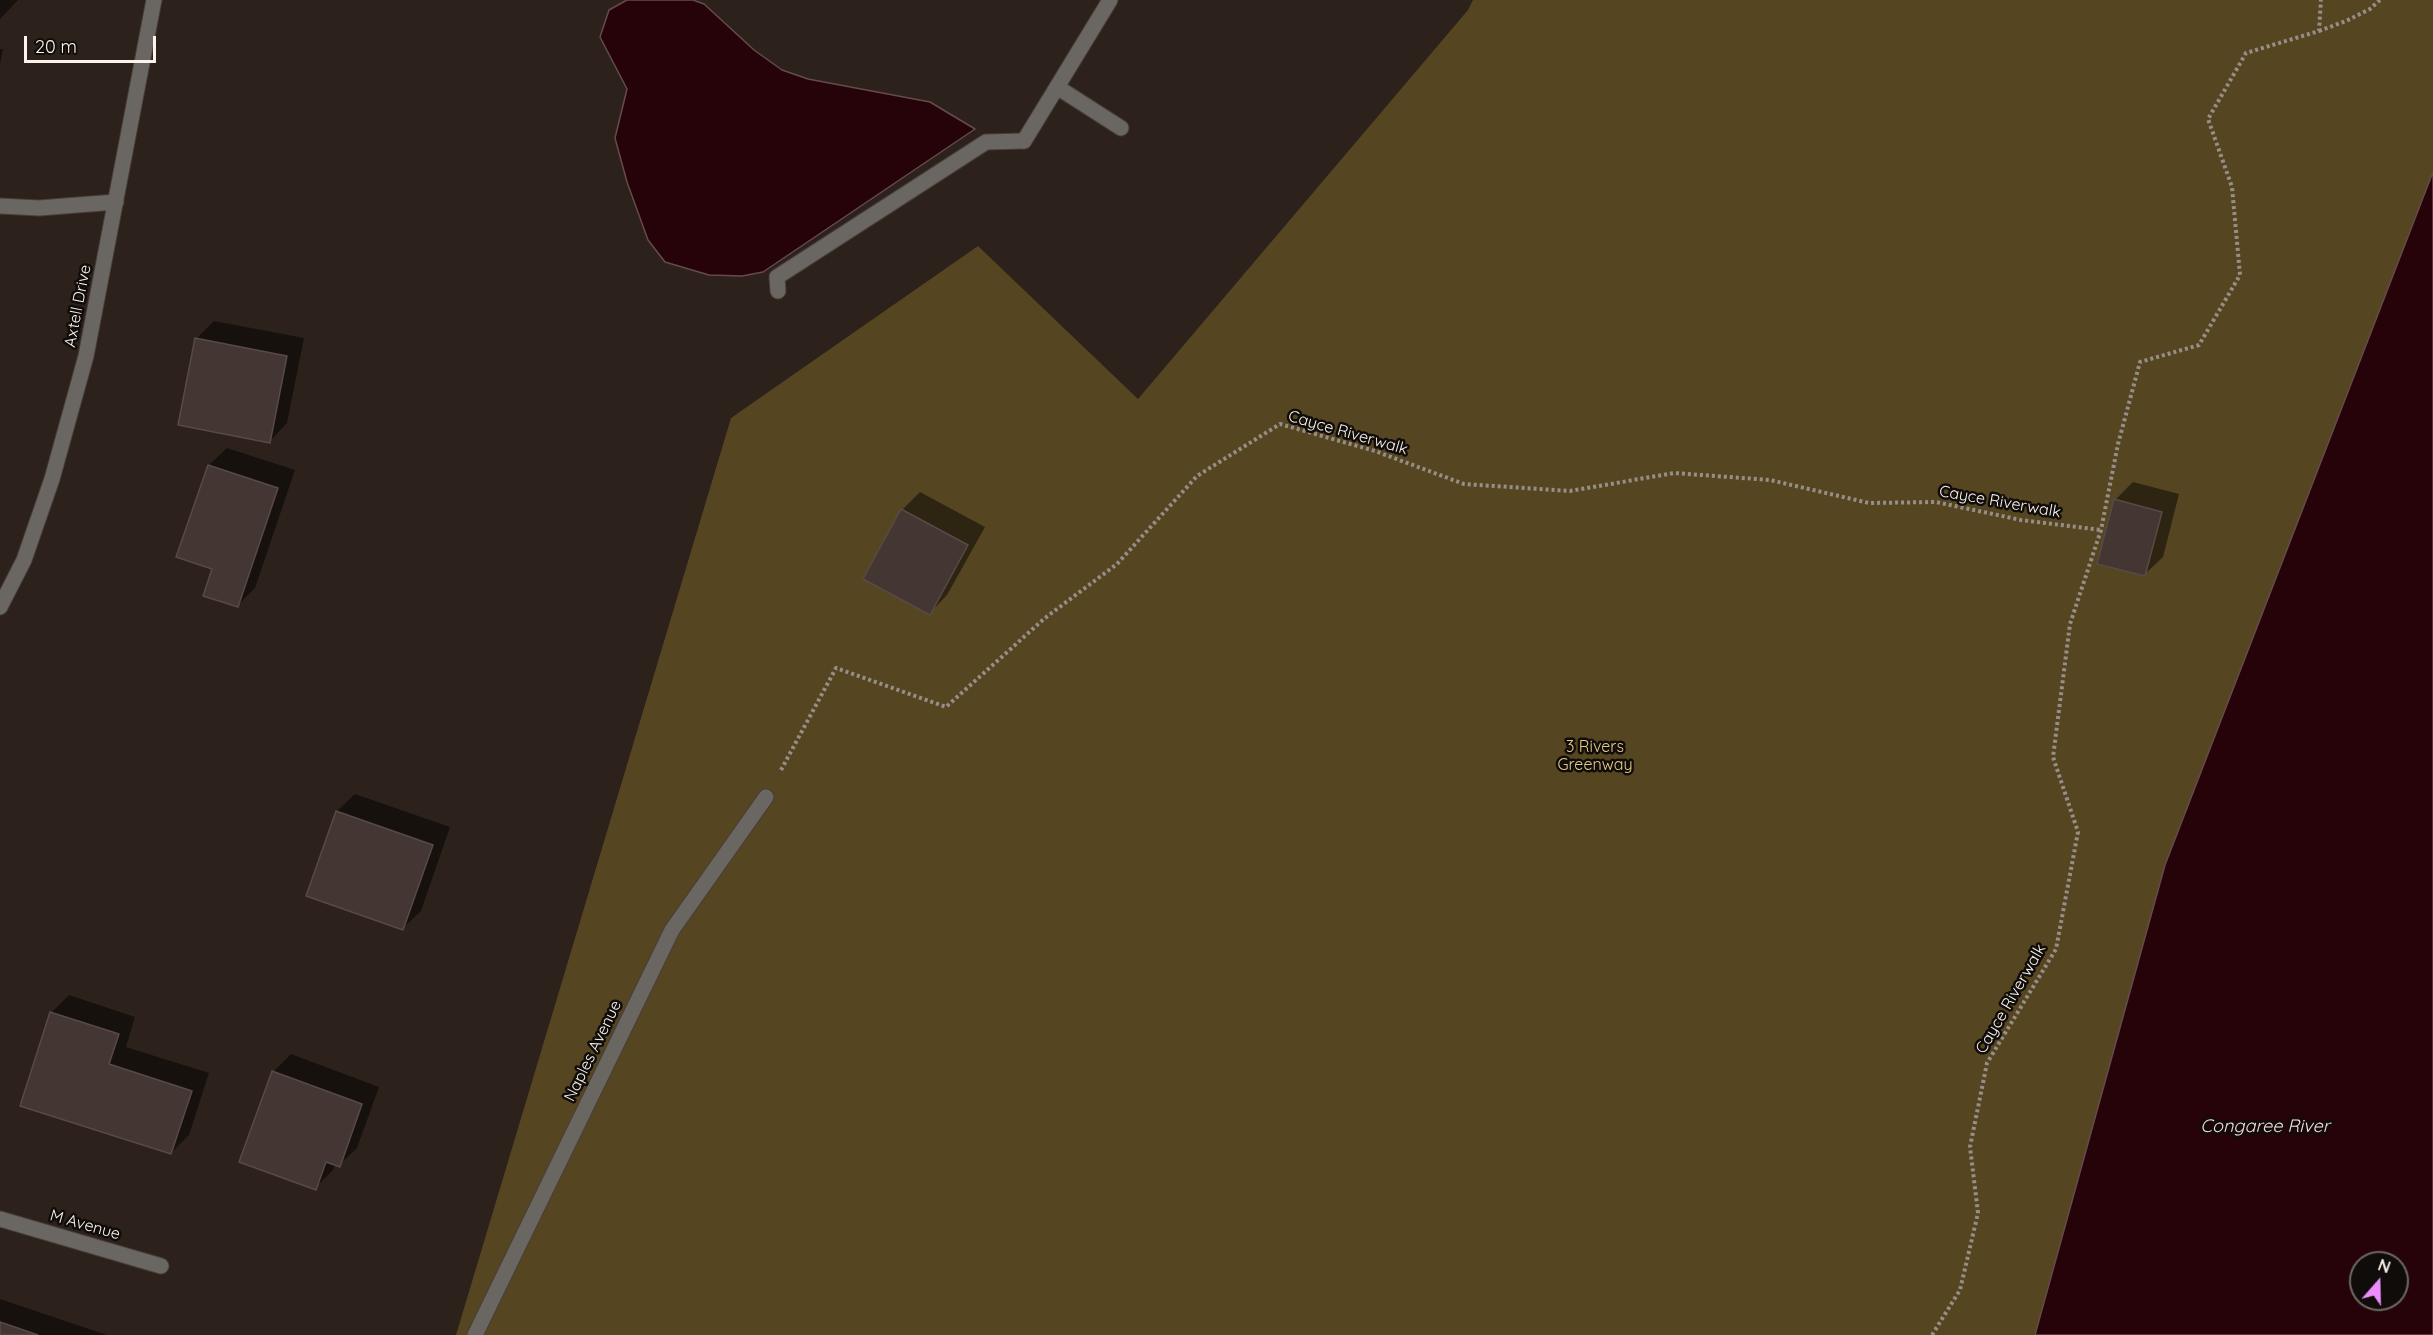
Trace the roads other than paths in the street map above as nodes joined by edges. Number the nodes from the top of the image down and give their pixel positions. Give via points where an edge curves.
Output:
1 (154, 0) edge
2 (1110, 0) edge
3 (1057, 87) junction
4 (1121, 128) dead end
5 (116, 202) junction
6 (0, 206) edge
7 (778, 291) dead end
8 (0, 607) edge
9 (766, 797) road end
10 (0, 1219) edge
11 (160, 1266) dead end
12 (475, 1335) edge

1 - 5 street, Axtell Drive
2 - 3 street
3 - 4 street
3 - 7 street via 1024,141 986,142 777,277
5 - 6 street via 39,208
5 - 8 street, Axtell Drive via 86,356 52,479 24,560
9 - 12 street, Naples Avenue via 672,930
10 - 11 street, M Avenue

